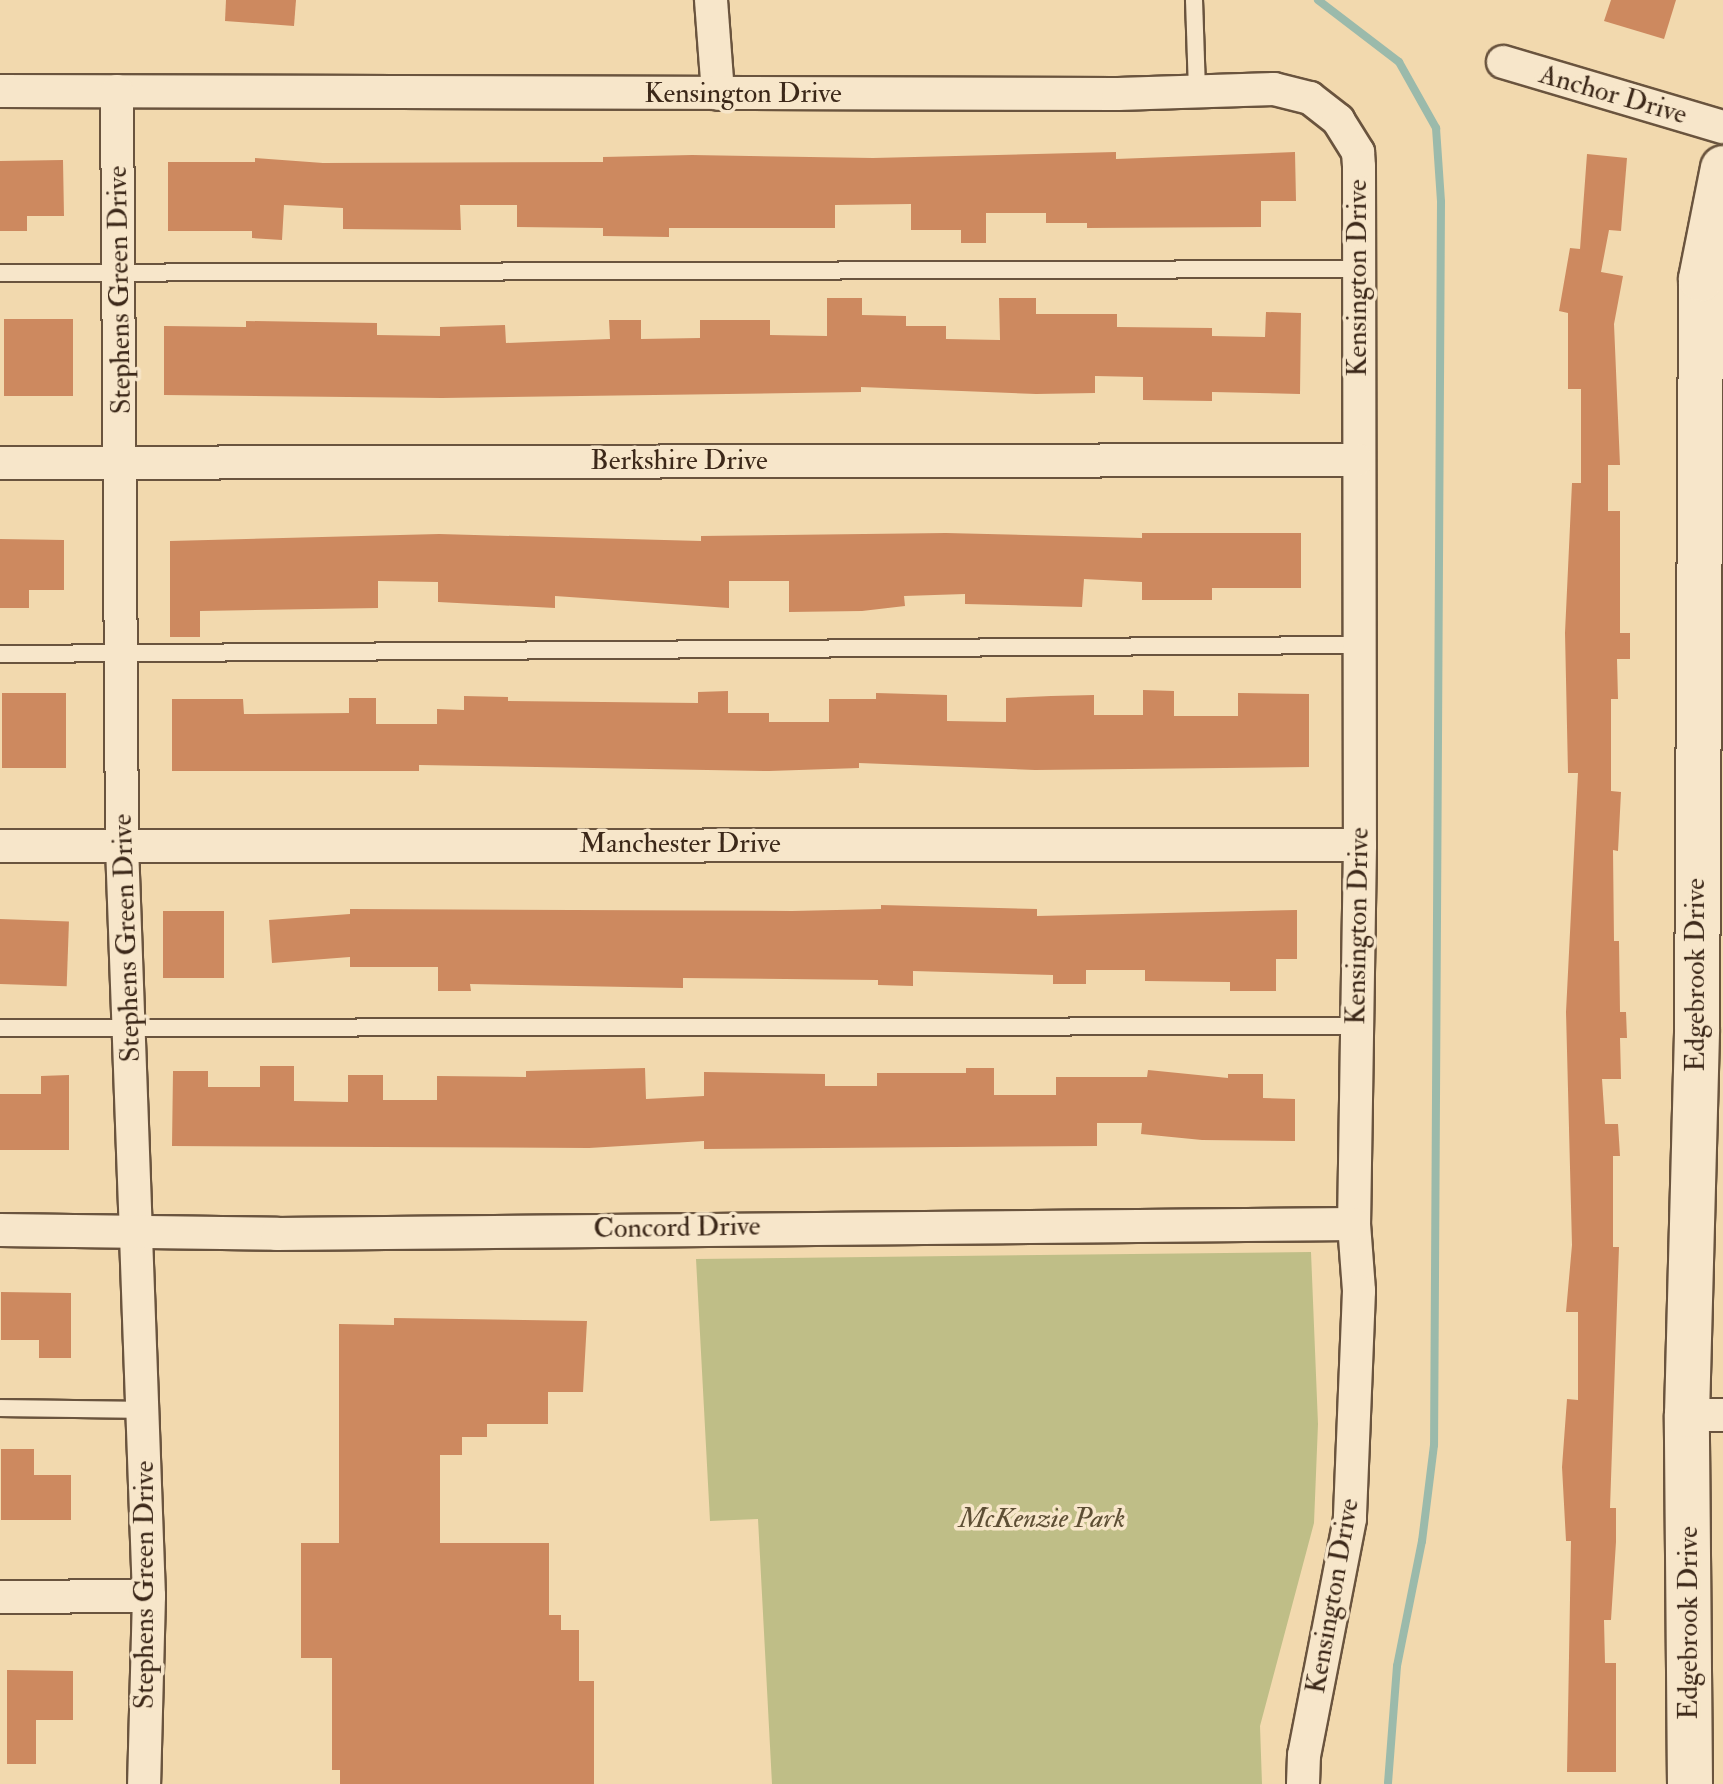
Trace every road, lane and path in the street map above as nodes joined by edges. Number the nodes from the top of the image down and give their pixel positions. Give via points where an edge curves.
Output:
1 (711, 0) edge
2 (1194, 0) edge
3 (1503, 62) dead end
4 (0, 91) edge
5 (117, 91) junction
6 (1197, 91) junction
7 (718, 94) junction
8 (1723, 127) edge
9 (1723, 168) edge
10 (1358, 269) junction
11 (0, 273) edge
12 (118, 273) junction
13 (1357, 460) junction
14 (123, 462) junction
15 (0, 463) edge
16 (1709, 628) edge
17 (1358, 645) junction
18 (123, 652) junction
19 (0, 654) edge
20 (1360, 845) junction
21 (0, 846) edge
22 (122, 846) junction
23 (1357, 1026) junction
24 (0, 1028) edge
25 (129, 1029) junction
26 (1710, 1029) edge
27 (1354, 1224) junction
28 (0, 1230) edge
29 (138, 1230) junction
30 (0, 1408) edge
31 (143, 1410) junction
32 (1705, 1415) edge
33 (149, 1596) junction
34 (0, 1597) edge
35 (144, 1784) edge
36 (1303, 1784) edge
37 (1690, 1784) edge

1 - 7 street
2 - 6 lane
3 - 8 street, Anchor Drive
4 - 5 street, Kensington Drive
5 - 7 street, Kensington Drive
5 - 12 street, Stephens Green Drive
6 - 7 street, Kensington Drive
6 - 10 street, Kensington Drive via 1274,89 1310,98 1338,120 1358,152
9 - 16 street, Edgebrook Drive via 1701,279
10 - 12 lane
10 - 13 street, Kensington Drive
11 - 12 lane
12 - 14 street, Stephens Green Drive
13 - 14 street, Berkshire Drive
13 - 17 street, Kensington Drive
14 - 15 street, Berkshire Drive
14 - 18 street, Stephens Green Drive
16 - 26 street, Edgebrook Drive
17 - 18 lane
17 - 20 street, Kensington Drive
18 - 19 lane
18 - 22 street, Stephens Green Drive
20 - 22 street, Manchester Drive
20 - 23 street, Kensington Drive
21 - 22 street, Manchester Drive
22 - 25 street, Stephens Green Drive
23 - 25 lane
23 - 27 street, Kensington Drive
24 - 25 lane
25 - 29 street, Stephens Green Drive
26 - 32 street, Edgebrook Drive
27 - 29 street, Concord Drive via 277,1234
27 - 36 street, Kensington Drive via 1359,1291 1350,1519 1304,1755
28 - 29 street, Concord Drive
29 - 31 street, Stephens Green Drive
30 - 31 lane
31 - 33 street, Stephens Green Drive
32 - 37 street, Edgebrook Drive
33 - 34 street
33 - 35 street, Stephens Green Drive

